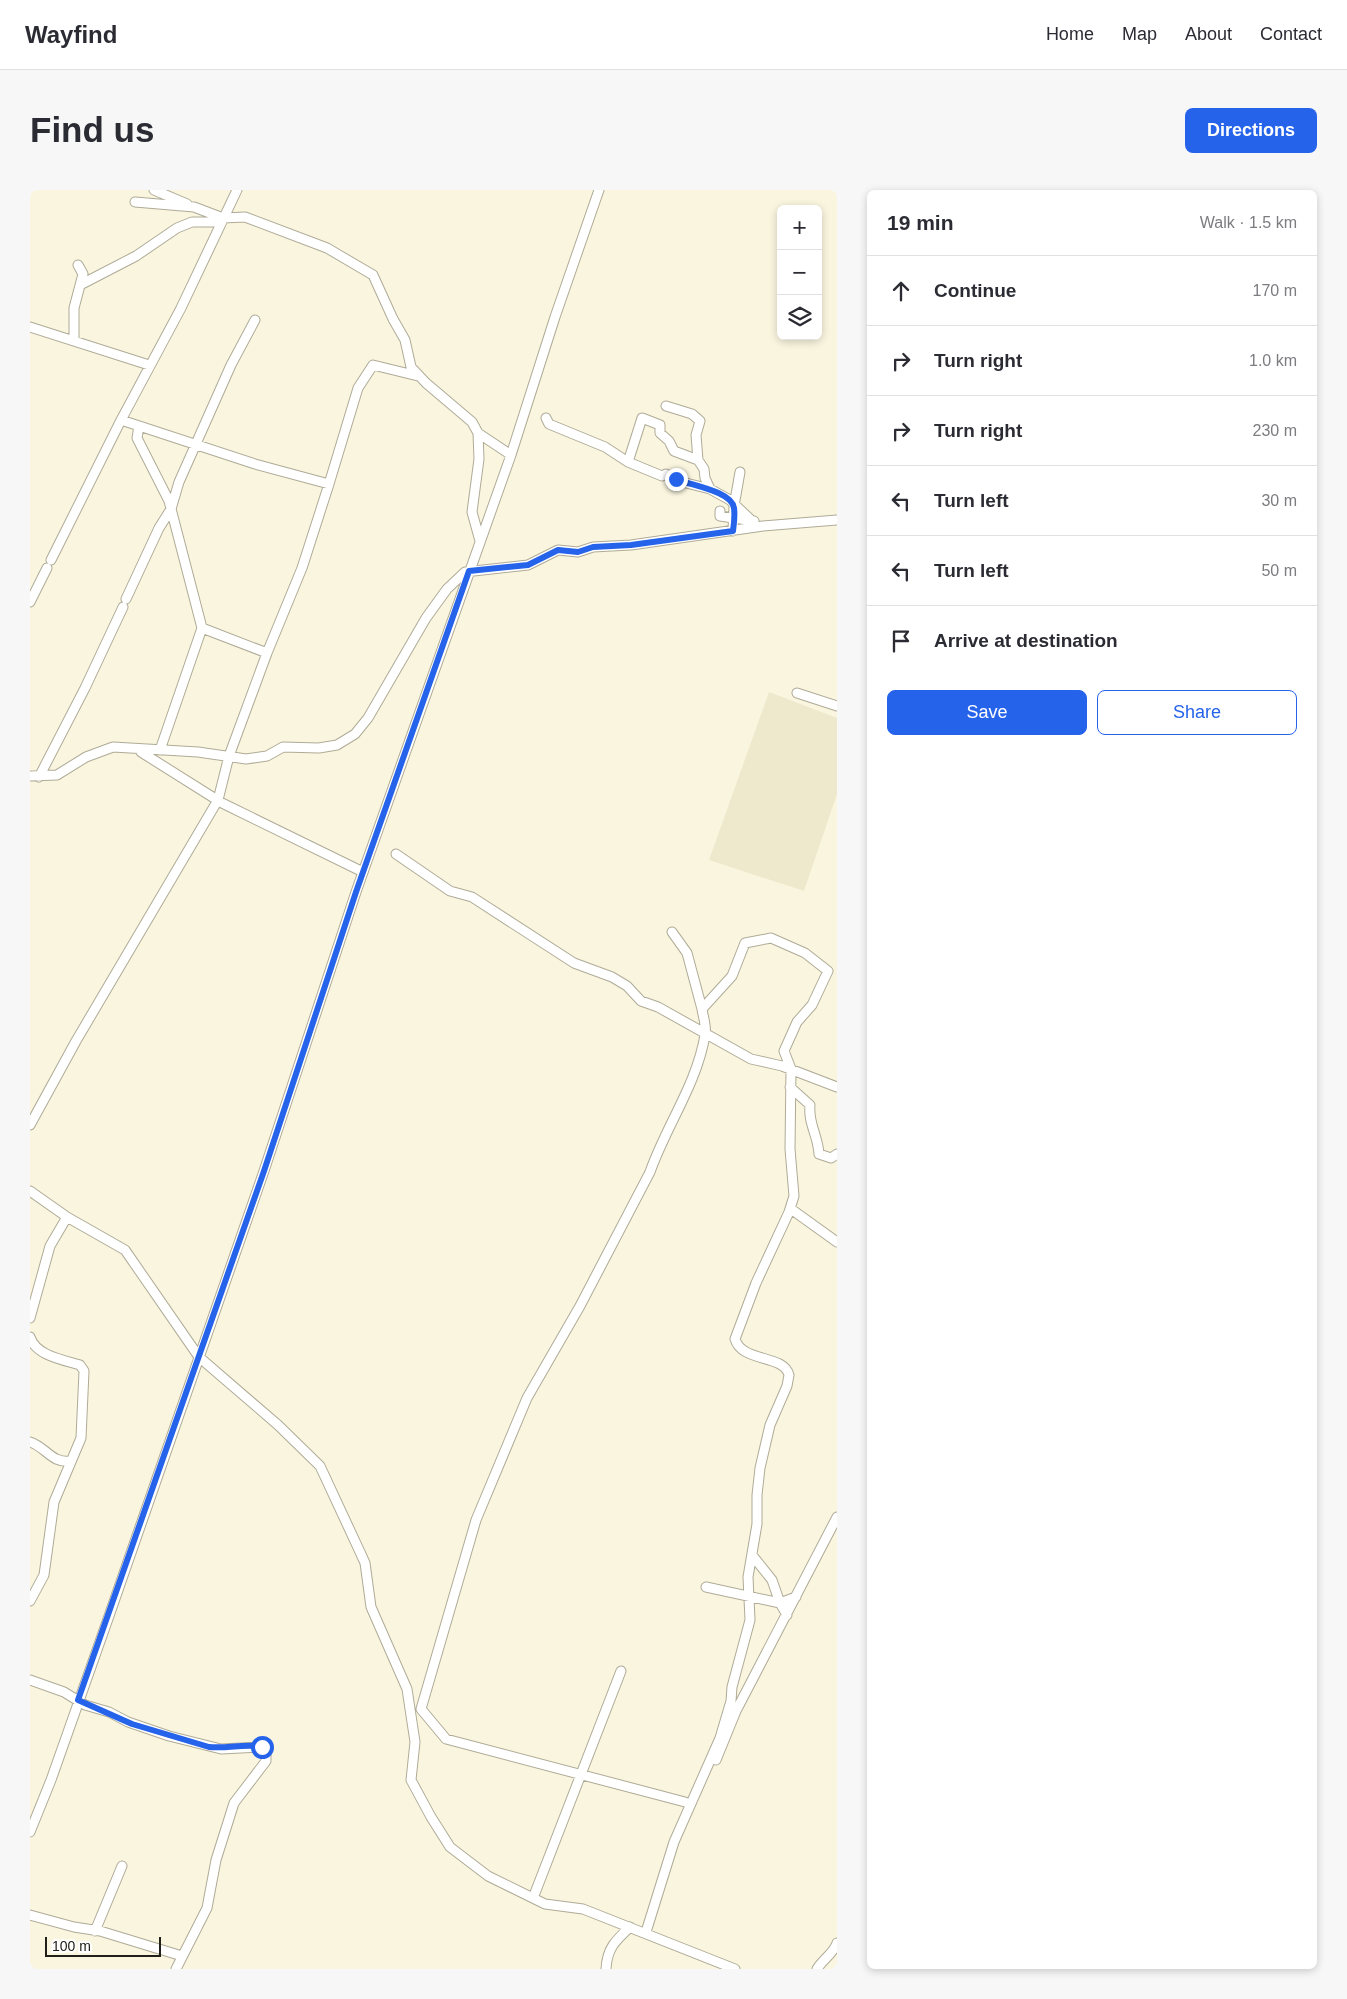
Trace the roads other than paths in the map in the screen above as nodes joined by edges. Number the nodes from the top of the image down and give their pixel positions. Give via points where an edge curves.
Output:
1 (154, 190) edge
2 (237, 190) edge
3 (599, 190) edge
4 (135, 202) dead end
5 (194, 207) junction
6 (222, 220) junction
7 (78, 265) dead end
8 (80, 285) junction
9 (255, 320) dead end
10 (30, 328) edge
11 (74, 342) junction
12 (149, 366) junction
13 (419, 376) junction
14 (666, 406) dead end
15 (546, 418) dead end
16 (121, 420) junction
17 (139, 426) junction
18 (478, 434) junction
19 (197, 445) junction
20 (511, 455) junction
21 (698, 460) junction
22 (628, 462) junction
23 (740, 472) dead end
24 (329, 484) junction
25 (710, 488) junction
26 (734, 506) junction
27 (171, 509) junction
28 (734, 518) junction
29 (751, 520) junction
30 (837, 520) edge
31 (763, 526) junction
32 (733, 531) junction
33 (720, 534) junction
34 (480, 541) junction
35 (469, 571) junction
36 (30, 602) edge
37 (202, 628) junction
38 (267, 652) junction
39 (798, 692) dead end
40 (837, 706) edge
41 (160, 750) junction
42 (141, 752) dead end
43 (229, 756) junction
44 (34, 776) edge
45 (217, 803) junction
46 (396, 854) dead end
47 (361, 871) dead end
48 (672, 932) dead end
49 (702, 1008) junction
50 (706, 1034) junction
51 (791, 1070) junction
52 (790, 1087) junction
53 (837, 1087) edge
54 (30, 1125) edge
55 (837, 1154) edge
56 (30, 1191) edge
57 (790, 1209) junction
58 (67, 1217) junction
59 (837, 1242) edge
60 (30, 1318) edge
61 (30, 1337) edge
62 (199, 1357) junction
63 (30, 1442) edge
64 (71, 1461) junction
65 (837, 1517) edge
66 (752, 1555) junction
67 (706, 1587) dead end
68 (747, 1597) junction
69 (796, 1597) junction
70 (30, 1601) edge
71 (780, 1603) junction
72 (787, 1616) junction
73 (621, 1671) dead end
74 (30, 1680) edge
75 (78, 1700) junction
76 (580, 1775) junction
77 (687, 1806) junction
78 (30, 1832) edge
79 (122, 1866) dead end
80 (535, 1893) dead end
81 (30, 1914) edge
82 (630, 1927) junction
83 (94, 1931) junction
84 (646, 1932) junction
85 (837, 1943) edge
86 (182, 1956) junction
87 (717, 1960) junction
88 (176, 1969) edge
89 (606, 1969) edge
90 (724, 1969) edge
91 (735, 1969) edge
92 (817, 1969) edge

1 - 5 street
2 - 6 street
3 - 20 street
4 - 5 street
5 - 6 street
6 - 8 street via 192,222 177,228 136,256
6 - 12 street via 181,308
6 - 13 street via 245,217 287,231 338,253 372,274 405,340 411,367
7 - 8 street via 83,274
8 - 11 street via 74,308
9 - 19 street via 231,365
10 - 11 street
11 - 12 street
12 - 16 street
13 - 18 street via 472,422
13 - 24 street via 373,365 358,388
14 - 21 street via 692,414 700,421 696,435
15 - 22 street via 550,424 604,447
16 - 17 street
16 - 36 street
17 - 19 street
17 - 27 street via 137,438
18 - 20 street
18 - 34 street via 479,459 472,512
19 - 24 street
19 - 27 street via 179,482
20 - 34 street
21 - 22 street via 674,451 660,433 660,425 642,418
21 - 25 street
22 - 25 street via 662,476 666,474 686,483
23 - 26 street
24 - 38 street via 302,568
25 - 26 street
26 - 28 street
26 - 29 street
27 - 37 street
27 - 44 street via 159,528 85,688
28 - 29 street
28 - 32 street
28 - 33 street via 720,514 723,526
29 - 31 street
30 - 31 street
31 - 32 street
32 - 33 street
33 - 35 street via 593,547 578,552 558,550 528,565
34 - 35 street
35 - 43 street via 454,580 439,599 368,718 355,734 330,747 283,747 267,756 252,759
35 - 62 street via 356,892
37 - 38 street
37 - 41 street
38 - 43 street
39 - 40 street
41 - 43 street
41 - 44 street via 113,747 86,757 62,774
42 - 45 street
43 - 45 street
45 - 47 street
45 - 54 street
46 - 50 street via 450,891 472,897 574,963 612,977 627,986 641,1001 658,1006
48 - 49 street via 687,953
49 - 50 street
49 - 51 street via 732,976 745,943 771,938 806,953 828,971 812,1005 797,1022 784,1051
50 - 51 street via 751,1059
50 - 76 street via 694,1074 650,1172 580,1306 527,1398 476,1520 421,1709 446,1739
51 - 52 street
51 - 53 street
52 - 55 street via 810,1105 808,1120 818,1142 819,1154 831,1158
52 - 57 street via 794,1196
56 - 58 street
57 - 59 street
57 - 66 street via 735,1339 745,1351 783,1365 789,1375 770,1425 760,1468
58 - 60 street via 50,1246
58 - 62 street via 126,1250
61 - 64 street via 40,1351 83,1368 82,1433
62 - 75 street
62 - 82 street via 278,1425 327,1477 365,1563 371,1606 407,1689 416,1742 411,1780 445,1841 488,1876 532,1898 555,1906 583,1909
63 - 64 street via 54,1459
64 - 70 street via 52,1512 44,1575
65 - 69 street
66 - 68 street
66 - 71 street via 772,1580
67 - 68 street
68 - 71 street
68 - 77 street via 750,1620 731,1701 720,1738
69 - 71 street
69 - 72 street
71 - 72 street
72 - 77 street via 736,1711 724,1745
73 - 76 street
74 - 75 street
75 - 78 street
75 - 86 street via 169,1736 221,1749 260,1746 266,1754 266,1761 238,1797 228,1817 207,1908
76 - 77 street
76 - 80 street
77 - 84 street
79 - 83 street
81 - 83 street
82 - 84 street
82 - 89 street via 611,1946
83 - 86 street
84 - 87 street
85 - 92 street
86 - 88 street
87 - 90 street
87 - 91 street

